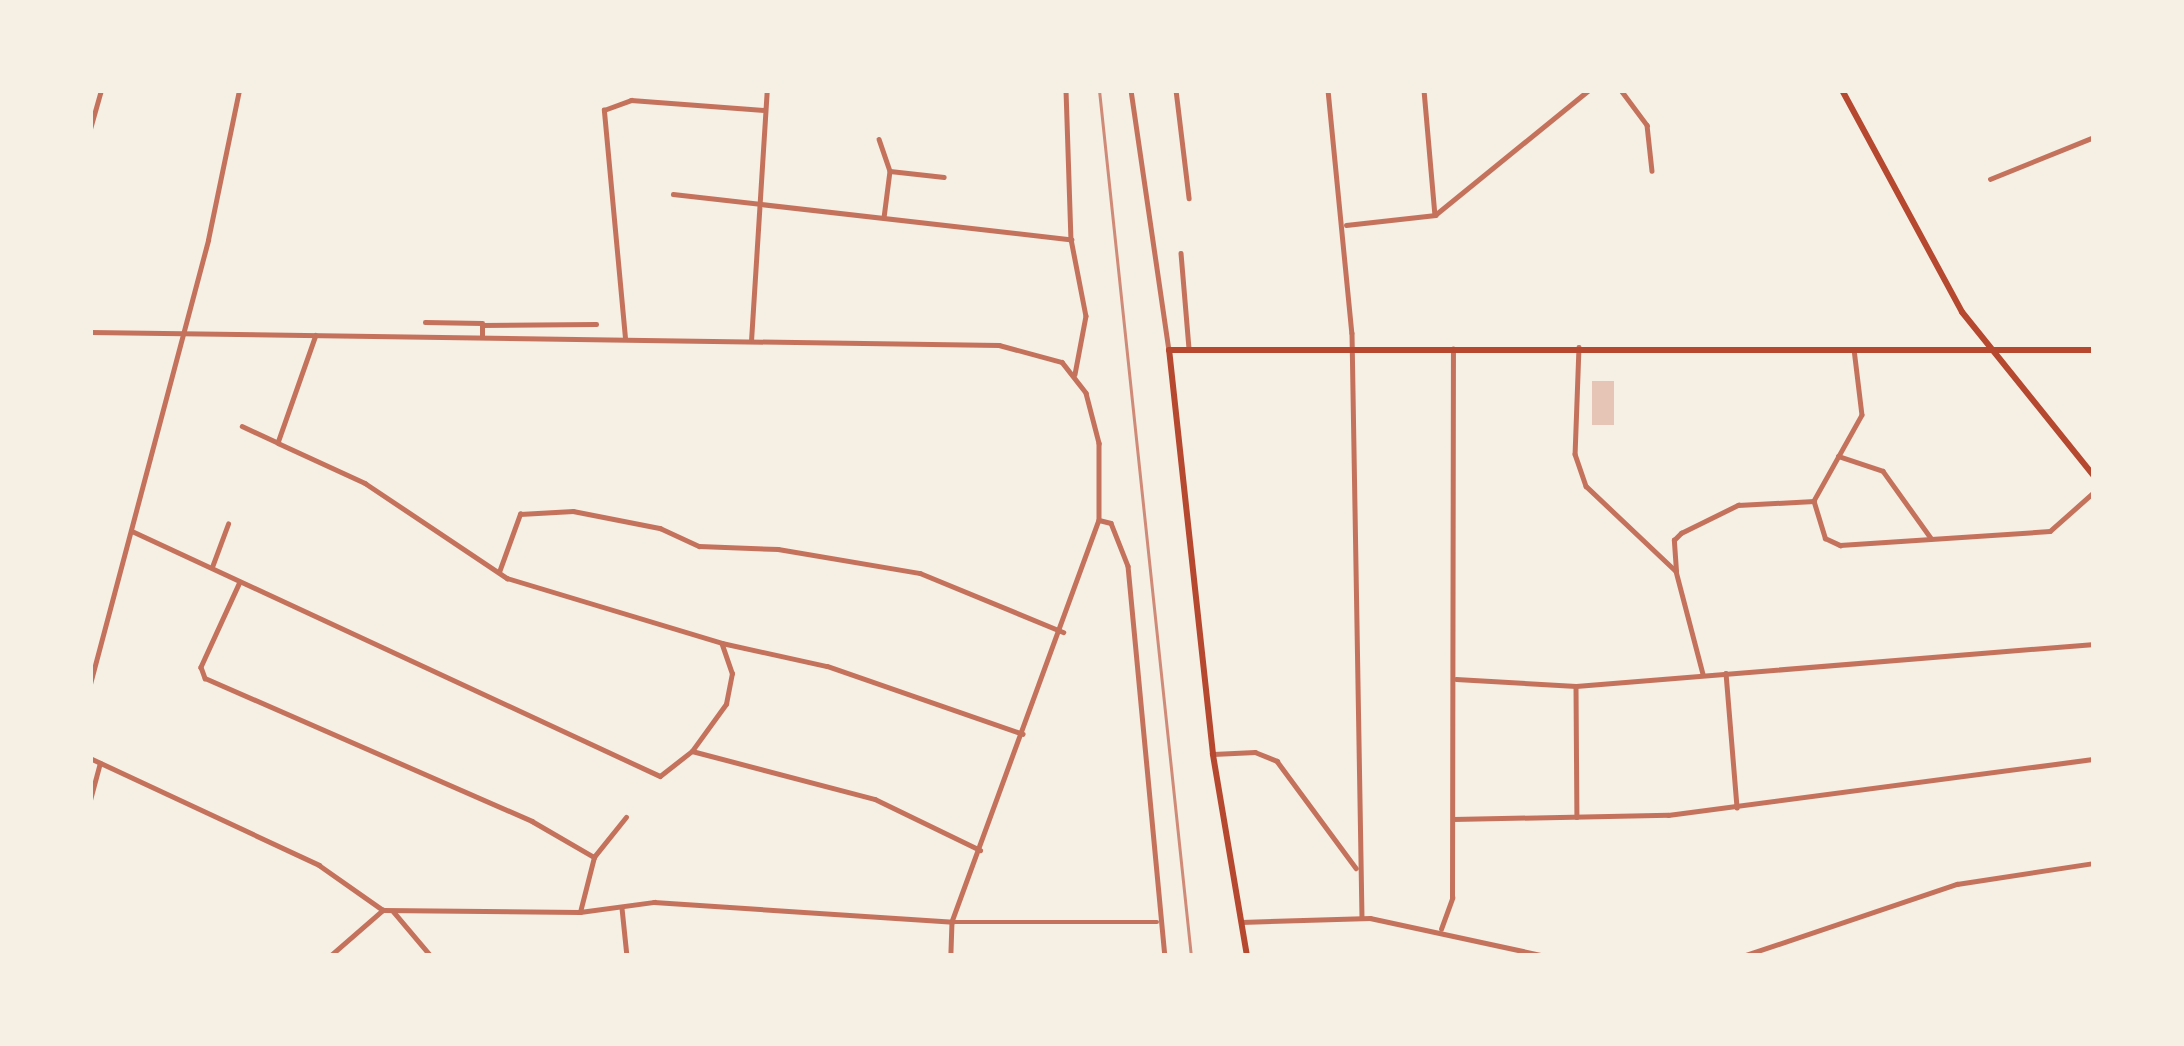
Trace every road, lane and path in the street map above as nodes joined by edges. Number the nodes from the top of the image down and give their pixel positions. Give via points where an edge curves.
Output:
1 (101, 90) edge
2 (239, 90) edge
3 (767, 90) edge
4 (1066, 90) edge
5 (1131, 90) edge
6 (1176, 90) edge
7 (1328, 90) edge
8 (1424, 90) edge
9 (1589, 90) edge
10 (1621, 90) edge
11 (1842, 90) edge
12 (765, 110) junction
13 (90, 129) edge
14 (2094, 137) edge
15 (879, 139) dead end
16 (890, 171) junction
17 (1652, 171) dead end
18 (944, 177) dead end
19 (1990, 178) dead end
20 (673, 194) dead end
21 (1189, 199) dead end
22 (757, 204) junction
23 (1435, 215) junction
24 (884, 218) junction
25 (1345, 225) junction
26 (1071, 239) junction
27 (1181, 253) dead end
28 (425, 322) dead end
29 (596, 324) dead end
30 (482, 326) junction
31 (90, 332) edge
32 (185, 332) junction
33 (316, 335) junction
34 (482, 337) junction
35 (625, 338) junction
36 (751, 340) junction
37 (1579, 347) junction
38 (1190, 348) junction
39 (1352, 348) junction
40 (1453, 349) junction
41 (1854, 349) junction
42 (1169, 350) junction
43 (1991, 350) junction
44 (2094, 350) edge
45 (1075, 374) junction
46 (242, 426) dead end
47 (278, 443) junction
48 (1838, 456) junction
49 (2094, 476) edge
50 (2094, 492) edge
51 (1814, 501) junction
52 (1100, 520) junction
53 (228, 524) dead end
54 (132, 531) junction
55 (1931, 538) junction
56 (212, 567) junction
57 (1676, 571) junction
58 (499, 572) junction
59 (241, 581) junction
60 (1063, 632) junction
61 (722, 643) junction
62 (2094, 644) edge
63 (1726, 673) junction
64 (1703, 674) junction
65 (1456, 679) junction
66 (90, 684) edge
67 (1576, 686) junction
68 (1023, 734) junction
69 (692, 751) junction
70 (1213, 754) junction
71 (90, 758) edge
72 (2094, 759) edge
73 (100, 763) junction
74 (90, 800) edge
75 (1737, 808) junction
76 (1577, 817) junction
77 (626, 818) dead end
78 (1453, 819) junction
79 (980, 850) junction
80 (594, 857) junction
81 (2094, 863) edge
82 (1358, 870) junction
83 (622, 908) junction
84 (382, 910) junction
85 (393, 911) junction
86 (580, 912) junction
87 (1362, 918) junction
88 (952, 922) junction
89 (1157, 922) junction
90 (1241, 922) junction
91 (1441, 929) junction
92 (1524, 953) edge
93 (329, 956) edge
94 (430, 956) edge
95 (628, 956) edge
96 (951, 956) edge
97 (1165, 956) edge
98 (1247, 956) edge
99 (1546, 956) edge
100 (1743, 956) edge

1 - 13 street
2 - 32 street
3 - 12 street
4 - 26 street
5 - 42 street
6 - 21 street
7 - 25 street
8 - 23 street
9 - 23 street
10 - 17 street via 1646,125
11 - 43 main road via 1962,312
12 - 22 street
12 - 35 street via 631,100 604,110
14 - 19 street
15 - 16 street
16 - 18 street
16 - 24 street
20 - 22 street
22 - 24 street
22 - 36 street
23 - 25 street
24 - 26 street
25 - 39 street
26 - 45 street via 1086,316
27 - 38 street
28 - 30 street
29 - 30 street
30 - 34 street
31 - 32 street
32 - 33 street
32 - 54 street
33 - 34 street
33 - 47 street
34 - 35 street
35 - 36 street
36 - 45 street via 999,345 1045,353
37 - 40 main road
37 - 41 main road
37 - 57 street via 1575,454 1586,486
38 - 39 main road
38 - 42 main road
39 - 40 main road
39 - 82 street
40 - 65 street
41 - 43 main road
41 - 48 street via 1862,415
42 - 70 main road
43 - 44 main road
43 - 49 main road
45 - 52 street via 1099,443
46 - 47 street
47 - 58 street via 365,483
48 - 51 street
48 - 55 street via 1883,471
50 - 55 street via 2050,531
51 - 55 street via 1816,527 1840,544
51 - 57 street via 1738,505 1681,533 1673,540
52 - 60 street
52 - 89 street via 1111,524 1128,566
53 - 56 street
54 - 56 street
54 - 66 street
56 - 59 street
57 - 64 street
58 - 60 street via 520,514 573,511 660,528 699,546 778,549 920,573
58 - 61 street
59 - 69 street via 660,776
59 - 80 street via 201,667 205,678 532,821
60 - 68 street
61 - 68 street via 827,665
61 - 69 street via 733,688
62 - 63 street
63 - 64 street
63 - 75 street
64 - 67 street
65 - 67 street
65 - 78 street
67 - 76 street
68 - 79 street
69 - 79 street via 875,799
70 - 82 street via 1256,752 1277,761
70 - 90 main road
71 - 73 street
72 - 75 street
73 - 74 street
73 - 84 street via 319,865
75 - 76 street
76 - 78 street
77 - 80 street
78 - 91 street via 1452,898
79 - 88 street
80 - 86 street
81 - 100 street via 1957,884
82 - 87 street
83 - 86 street
83 - 88 street via 654,902
83 - 95 street
84 - 85 street
84 - 93 street
85 - 86 street
85 - 94 street
87 - 90 street
87 - 91 street
88 - 89 street
88 - 96 street
89 - 97 street
90 - 98 main road
91 - 92 street
92 - 99 street

